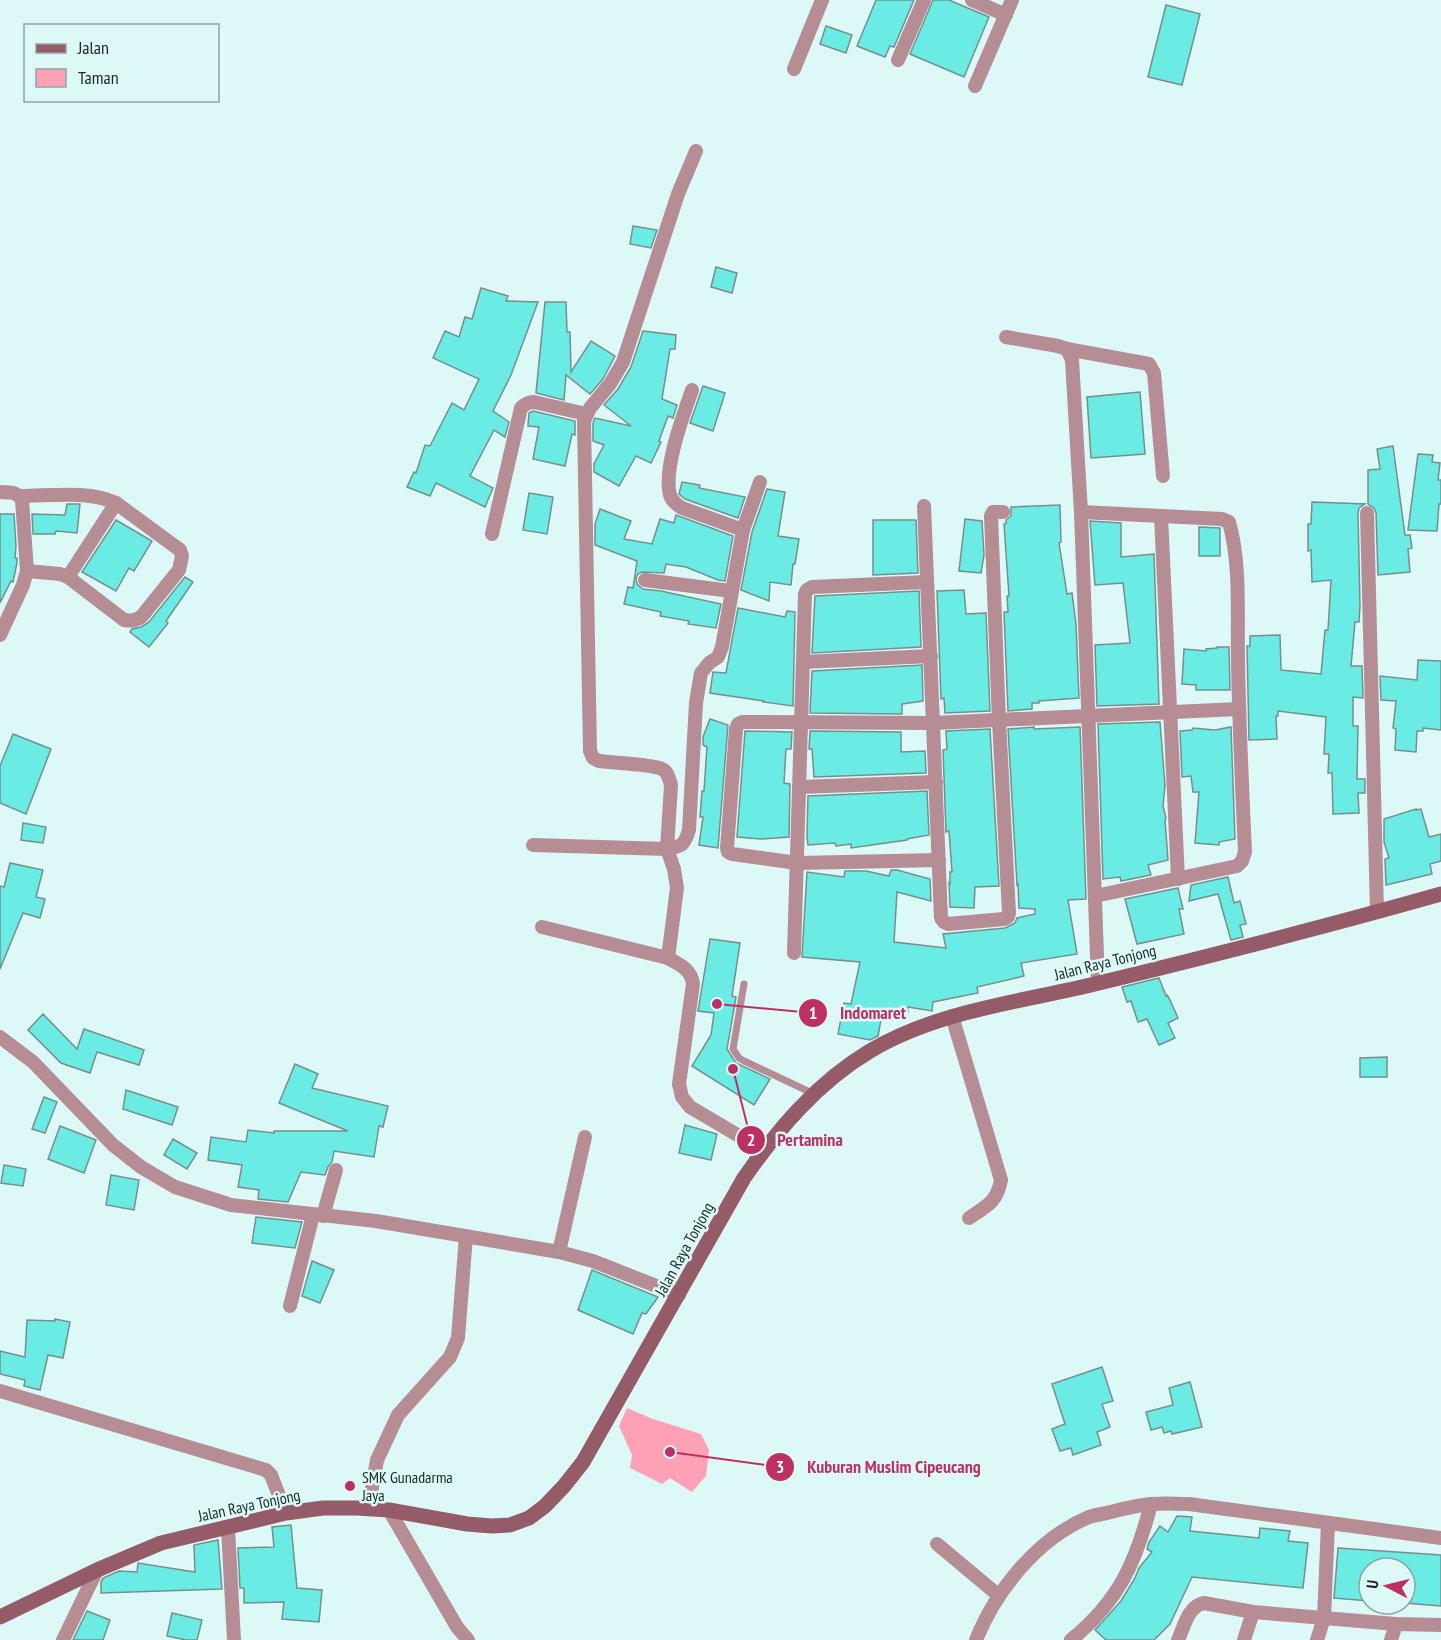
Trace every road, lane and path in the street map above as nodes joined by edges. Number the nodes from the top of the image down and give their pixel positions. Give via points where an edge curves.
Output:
1 (822, 0) edge
2 (924, 0) edge
3 (972, 0) edge
4 (1012, 0) edge
5 (1006, 15) junction
6 (898, 60) dead end
7 (794, 69) dead end
8 (975, 86) dead end
9 (696, 151) dead end
10 (1006, 337) dead end
11 (1067, 349) junction
12 (692, 390) dead end
13 (586, 414) junction
14 (1163, 476) dead end
15 (760, 482) dead end
16 (0, 492) edge
17 (20, 496) junction
18 (116, 503) junction
19 (924, 506) dead end
20 (1003, 512) dead end
21 (1081, 512) junction
22 (1367, 513) dead end
23 (1161, 516) junction
24 (742, 530) junction
25 (492, 534) dead end
26 (27, 571) junction
27 (68, 577) junction
28 (645, 580) dead end
29 (927, 582) junction
30 (731, 591) junction
31 (0, 634) edge
32 (931, 656) junction
33 (803, 662) junction
34 (1239, 709) junction
35 (1171, 712) junction
36 (1087, 716) junction
37 (999, 720) junction
38 (800, 722) junction
39 (933, 723) junction
40 (936, 782) junction
41 (799, 787) junction
42 (533, 845) dead end
43 (667, 849) junction
44 (939, 861) junction
45 (797, 863) junction
46 (1178, 879) junction
47 (1441, 894) edge
48 (1095, 896) junction
49 (1377, 912) junction
50 (542, 927) dead end
51 (794, 953) dead end
52 (668, 958) junction
53 (1098, 983) junction
54 (744, 984) dead end
55 (952, 1016) junction
56 (0, 1038) edge
57 (814, 1094) junction
58 (585, 1137) dead end
59 (763, 1150) junction
60 (336, 1170) dead end
61 (318, 1215) junction
62 (969, 1218) dead end
63 (466, 1236) junction
64 (559, 1252) junction
65 (679, 1295) junction
66 (290, 1306) dead end
67 (0, 1391) edge
68 (1151, 1504) junction
69 (368, 1509) junction
70 (389, 1510) junction
71 (286, 1513) junction
72 (1328, 1523) junction
73 (228, 1528) junction
74 (1441, 1538) edge
75 (937, 1544) dead end
76 (98, 1570) junction
77 (998, 1595) junction
78 (1253, 1612) junction
79 (0, 1617) edge
80 (1324, 1618) junction
81 (1396, 1624) junction
82 (1441, 1625) edge
83 (63, 1640) edge
84 (234, 1640) edge
85 (468, 1640) edge
86 (976, 1640) edge
87 (1071, 1640) edge
88 (1178, 1640) edge
89 (1244, 1640) edge
90 (1317, 1640) edge
91 (1391, 1640) edge

1 - 7 street
2 - 6 street
3 - 5 street
4 - 5 street
5 - 8 street
9 - 13 street via 623,362
10 - 11 street
11 - 14 street via 1149,364 1154,373
11 - 21 street via 1072,360
12 - 24 street via 670,464 670,495 682,508
13 - 25 street via 534,402 521,408
13 - 43 street via 590,751 599,761 654,767 669,776
15 - 24 street
16 - 17 street
17 - 18 street via 85,495
17 - 26 street
18 - 27 street
18 - 27 street via 180,550 179,570 142,616 130,621
19 - 29 street
20 - 37 street via 993,512 991,516
21 - 23 street
21 - 36 street
22 - 49 street
23 - 34 street via 1219,518 1229,522 1236,576
23 - 35 street
24 - 30 street
26 - 27 street
26 - 31 street
28 - 30 street
29 - 32 street
29 - 33 street via 807,590
30 - 43 street via 722,647 718,657 701,673 689,830 680,847
32 - 33 street
32 - 39 street
33 - 38 street
34 - 35 street
34 - 46 street via 1245,852 1242,861 1237,866
35 - 36 street
35 - 46 street
36 - 37 street
36 - 48 street
37 - 39 street
37 - 44 street via 1008,917 944,922
38 - 39 street
38 - 41 street
38 - 45 street via 738,724 727,848 732,854
39 - 40 street
40 - 41 street
40 - 44 street
41 - 45 street
42 - 43 street
43 - 52 street via 677,888
44 - 45 street
45 - 51 street
46 - 48 street
47 - 49 main road, Jalan Raya Tonjong
48 - 53 street
49 - 53 main road, Jalan Raya Tonjong
50 - 52 street
52 - 59 street via 686,969 693,984 680,1084 682,1097 690,1107
53 - 55 main road, Jalan Raya Tonjong
54 - 57 lane via 735,1053
55 - 57 main road, Jalan Raya Tonjong via 872,1050
55 - 62 street via 1001,1180 993,1202
56 - 61 street via 33,1062 113,1145 174,1187 231,1204
57 - 59 main road, Jalan Raya Tonjong
58 - 64 street
59 - 65 main road, Jalan Raya Tonjong
60 - 61 street
61 - 63 street
61 - 66 street
63 - 64 street
63 - 69 street via 456,1346 398,1415 377,1460
64 - 65 street
65 - 70 main road, Jalan Raya Tonjong via 583,1462 545,1506 529,1518 492,1526
67 - 71 street via 266,1470
68 - 72 street via 1189,1504
68 - 77 street via 1089,1517 1054,1537
68 - 87 street via 1127,1573 1102,1612
69 - 70 main road, Jalan Raya Tonjong
69 - 71 main road, Jalan Raya Tonjong via 323,1508
70 - 85 street
71 - 73 main road, Jalan Raya Tonjong
72 - 74 street
72 - 80 street
73 - 76 main road, Jalan Raya Tonjong via 161,1544
73 - 84 street
75 - 77 street
76 - 79 main road, Jalan Raya Tonjong
76 - 83 street
77 - 86 street
78 - 80 street
78 - 88 street via 1197,1605
78 - 89 street
80 - 81 street
80 - 90 street
81 - 82 street
81 - 91 street

